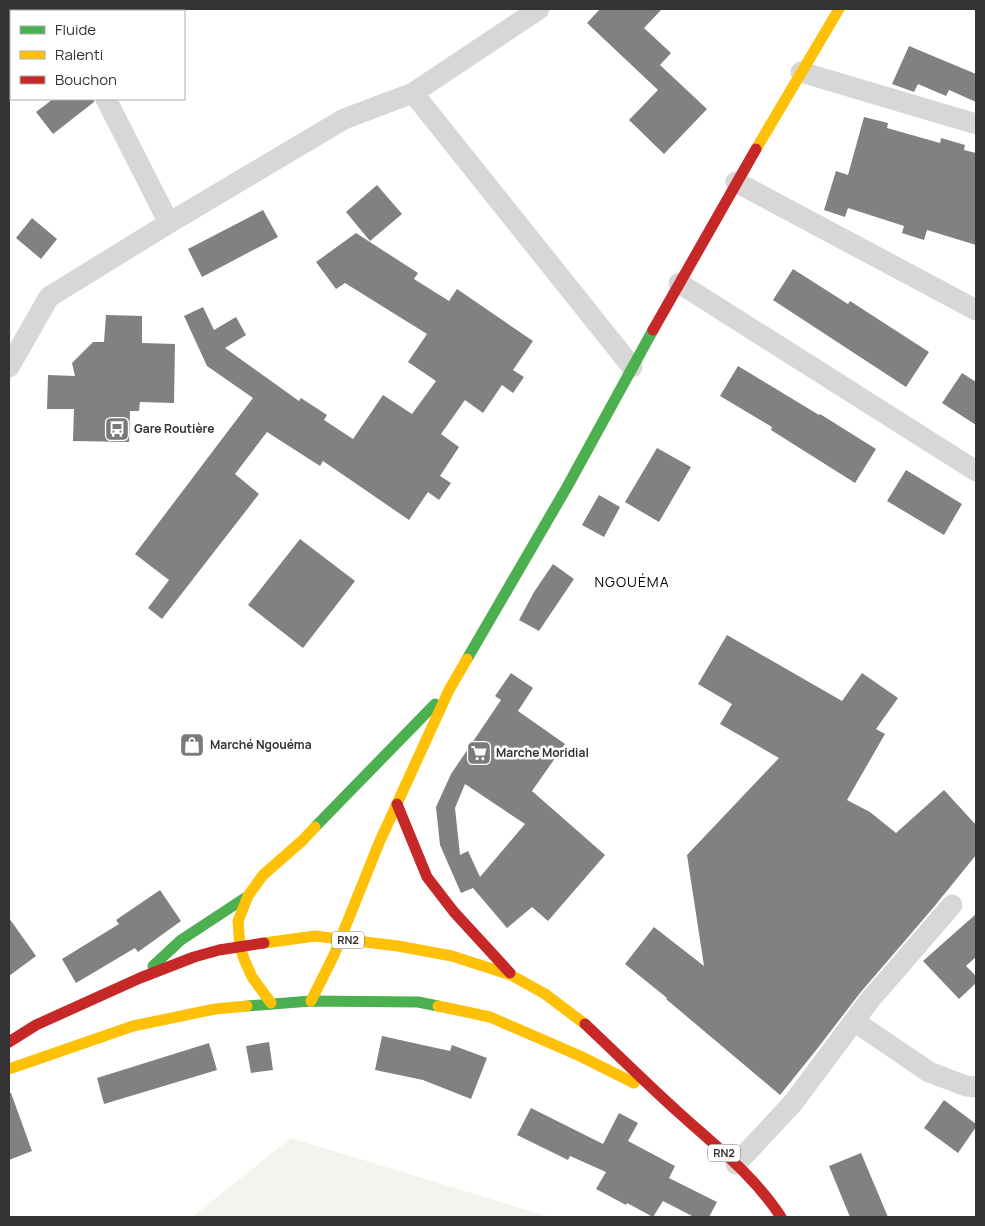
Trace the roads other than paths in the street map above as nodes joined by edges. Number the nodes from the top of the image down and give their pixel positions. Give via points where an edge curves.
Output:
1 (539, 9) edge
2 (839, 9) edge
3 (801, 72) junction
4 (412, 94) junction
5 (107, 100) edge
6 (976, 124) edge
7 (736, 182) junction
8 (169, 223) junction
9 (679, 283) junction
10 (976, 310) edge
11 (9, 367) edge
12 (632, 367) junction
13 (976, 472) edge
14 (448, 690) junction
15 (397, 804) junction
16 (248, 896) junction
17 (952, 905) dead end
18 (341, 939) junction
19 (240, 947) junction
20 (511, 974) junction
21 (140, 978) junction
22 (311, 1001) junction
23 (271, 1003) junction
24 (854, 1021) junction
25 (9, 1042) edge
26 (9, 1069) edge
27 (976, 1086) edge
28 (660, 1096) junction
29 (736, 1164) junction
30 (781, 1217) edge

1 - 4 street
2 - 3 main road
3 - 6 street
3 - 7 main road
4 - 8 street via 344,119
4 - 12 street
5 - 8 street
7 - 9 main road
7 - 10 street
8 - 11 street via 49,297
9 - 12 main road
9 - 13 street
12 - 14 main road via 568,487
14 - 15 main road
14 - 16 main road via 303,840 263,875
15 - 18 main road
15 - 20 main road via 426,877
16 - 19 main road via 238,921
16 - 21 main road via 181,940
17 - 24 street
18 - 19 main road, RN2 via 315,936
18 - 20 main road, RN2 via 452,956
18 - 22 main road
19 - 21 main road, RN2 via 194,957
19 - 23 main road via 252,977
20 - 28 main road, RN2 via 585,1024
21 - 25 main road, RN2 via 36,1025
22 - 23 main road, RN2
22 - 28 main road, RN2 via 418,1002 490,1017 580,1056
23 - 26 main road, RN2 via 215,1009 133,1026
24 - 27 street via 929,1072 966,1086
24 - 29 street via 793,1103
28 - 29 main road, RN2
29 - 30 main road, RN2

